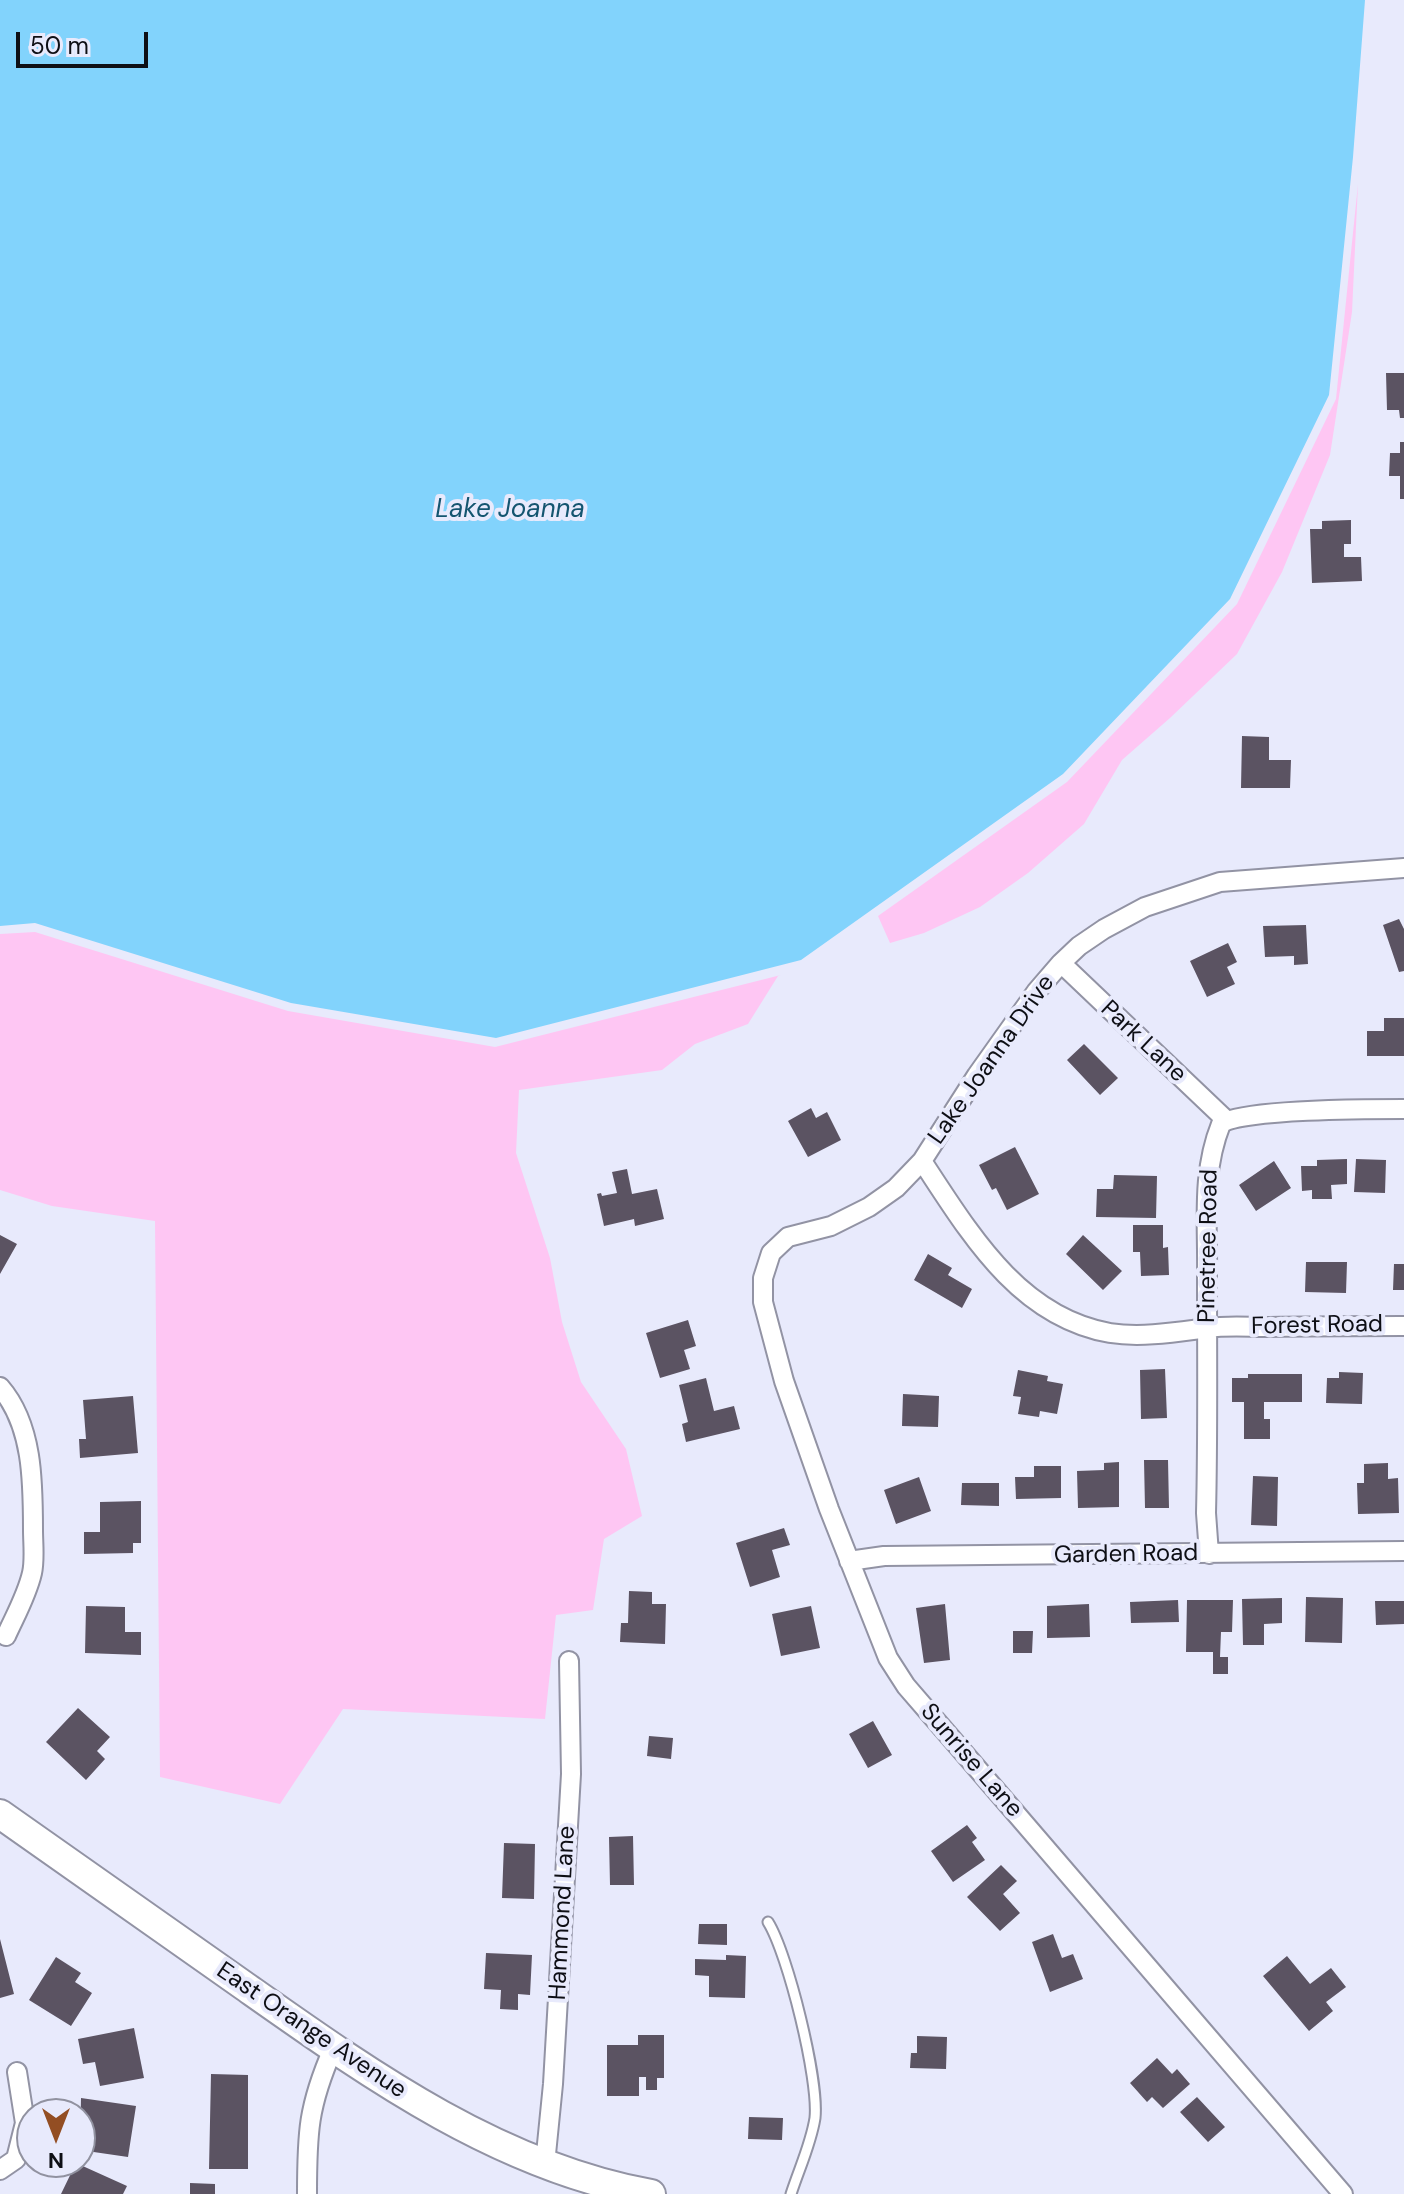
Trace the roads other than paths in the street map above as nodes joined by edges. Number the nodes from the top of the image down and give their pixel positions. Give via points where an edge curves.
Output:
1 (1404, 868) edge
2 (1061, 963) junction
3 (1404, 1109) edge
4 (1226, 1120) junction
5 (922, 1161) junction
6 (777, 1244) joint
7 (1404, 1326) edge
8 (1207, 1328) junction
9 (0, 1387) edge
10 (1404, 1551) edge
11 (1209, 1554) junction
12 (849, 1561) junction
13 (6, 1636) dead end
14 (569, 1661) dead end
15 (0, 1814) edge
16 (768, 1922) dead end
17 (333, 2049) junction
18 (17, 2072) dead end
19 (545, 2164) junction
20 (0, 2170) edge
21 (307, 2194) edge
22 (651, 2194) edge
23 (791, 2194) edge
24 (1343, 2194) edge

1 - 2 street, Lake Joanna Drive via 1220,882 1145,907 1104,929
2 - 4 street, Park Lane
2 - 5 street, Lake Joanna Drive via 977,1075
3 - 4 street
4 - 8 street, Pinetree Road via 1216,1138 1207,1180
5 - 6 street, Lake Joanna Drive via 869,1207
5 - 8 street, Forest Road via 1008,1279 1059,1315 1111,1333
6 - 12 street, Sunrise Lane via 763,1278 763,1302 784,1381
7 - 8 street, Forest Road
8 - 11 street, Pinetree Road
9 - 13 street via 24,1432 33,1508 33,1569
10 - 11 street, Garden Road
11 - 12 street, Garden Road via 884,1556
12 - 24 street, Sunrise Lane via 881,1644 906,1686
14 - 19 street, Hammond Lane via 571,1774
15 - 17 main road, East Orange Avenue
16 - 23 lane via 788,1967 816,2098 809,2141
17 - 19 main road, East Orange Avenue via 432,2110
17 - 21 street via 311,2109
18 - 20 street via 25,2123 16,2159
19 - 22 main road, East Orange Avenue

